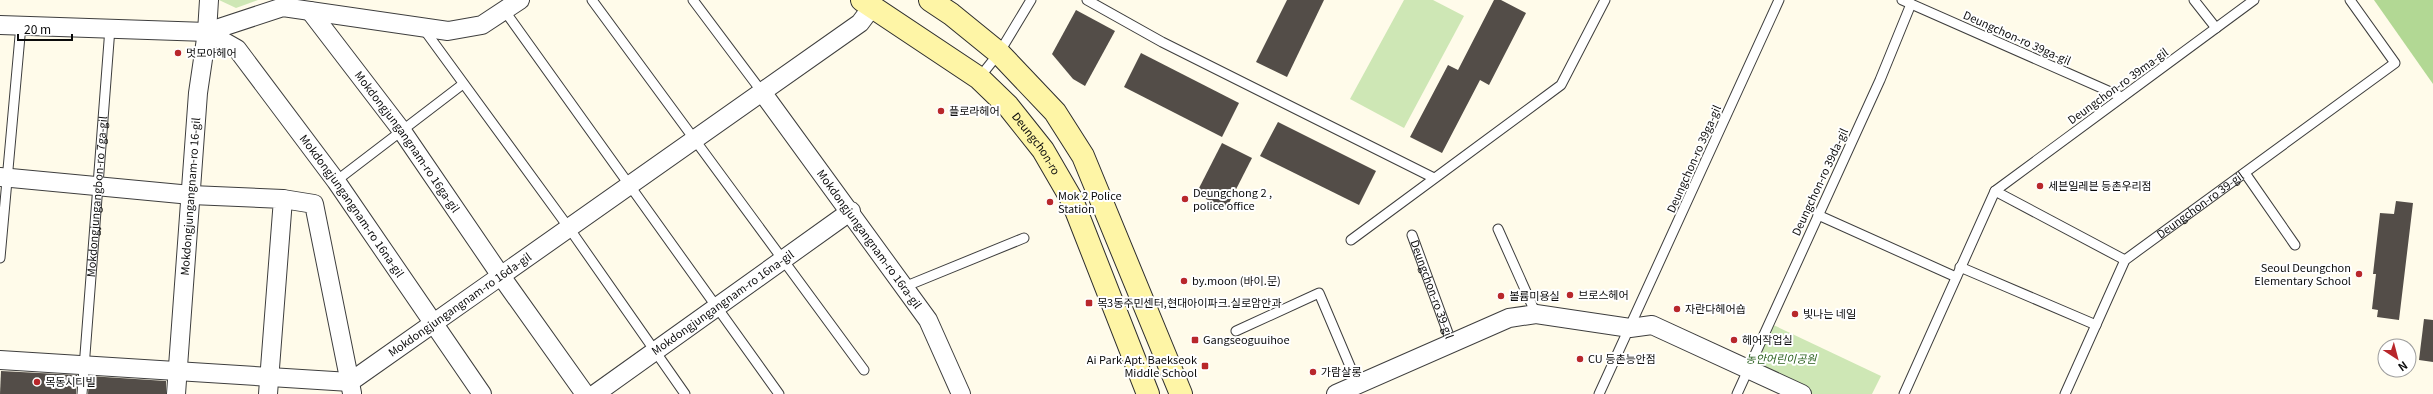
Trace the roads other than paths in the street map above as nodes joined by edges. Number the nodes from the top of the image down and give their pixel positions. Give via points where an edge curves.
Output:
1 (209, 0) edge
2 (520, 0) edge
3 (592, 0) edge
4 (693, 0) edge
5 (930, 0) edge
6 (1031, 0) edge
7 (1087, 0) edge
8 (1605, 0) edge
9 (1779, 0) edge
10 (2194, 0) edge
11 (2254, 0) edge
12 (2350, 0) edge
13 (1907, 2) edge
14 (867, 3) edge
15 (310, 10) junction
16 (504, 10) junction
17 (0, 24) edge
18 (21, 25) junction
19 (422, 27) junction
20 (110, 28) junction
21 (2216, 28) junction
22 (207, 32) junction
23 (999, 53) junction
24 (979, 78) junction
25 (463, 84) junction
26 (762, 92) junction
27 (2122, 98) junction
28 (402, 131) junction
29 (694, 140) junction
30 (2244, 173) junction
31 (4, 177) edge
32 (1434, 178) junction
33 (336, 182) junction
34 (630, 185) junction
35 (98, 186) junction
36 (1995, 191) junction
37 (191, 194) junction
38 (283, 199) junction
39 (851, 212) junction
40 (1818, 215) junction
41 (569, 228) junction
42 (1498, 229) dead end
43 (1412, 235) dead end
44 (1024, 238) dead end
45 (1351, 240) dead end
46 (2295, 244) dead end
47 (0, 258) edge
48 (782, 260) junction
49 (2125, 260) junction
50 (1960, 267) junction
51 (501, 276) junction
52 (1956, 277) junction
53 (904, 287) junction
54 (717, 307) junction
55 (1536, 314) junction
56 (434, 323) junction
57 (2096, 324) junction
58 (1630, 328) junction
59 (1236, 331) dead end
60 (1452, 344) junction
61 (655, 351) junction
62 (0, 360) edge
63 (84, 365) junction
64 (1748, 369) junction
65 (864, 370) dead end
66 (178, 371) junction
67 (268, 385) edge
68 (351, 388) edge
69 (1360, 390) edge
70 (82, 394) edge
71 (176, 394) edge
72 (482, 394) edge
73 (585, 394) edge
74 (595, 394) edge
75 (685, 394) edge
76 (778, 394) edge
77 (961, 394) edge
78 (1148, 394) edge
79 (1181, 394) edge
80 (1336, 394) edge
81 (1599, 394) edge
82 (1737, 394) edge
83 (1802, 394) edge
84 (1904, 394) edge
85 (2065, 394) edge

1 - 22 street, Mokdongjungangnam-ro 16-gil
2 - 16 street
3 - 29 lane
4 - 26 lane
5 - 23 main road
6 - 23 lane
7 - 32 lane via 1162,42
8 - 32 lane via 1561,85
9 - 58 lane, Deungchon-ro 39ga-gil
10 - 21 lane
11 - 21 lane, Deungchon-ro 39ma-gil
12 - 30 lane, Deungchon-ro 39-gil via 2395,63
13 - 27 lane, Deungchon-ro 39ga-gil
13 - 40 lane, Deungchon-ro 39da-gil via 1880,80
14 - 24 main road, Deungchon-ro
14 - 26 street, Mokdongjungangnam-ro 16da-gil via 860,23
15 - 19 street
15 - 22 street via 283,6
15 - 28 street, Mokdongjungangnam-ro 16ga-gil
16 - 19 street via 482,25 448,31
16 - 34 lane
17 - 18 street
18 - 20 street
18 - 31 lane
19 - 25 lane
20 - 22 street
20 - 35 lane, Mokdongjungangbon-ro 7ga-gil
21 - 27 lane, Deungchon-ro 39ma-gil
22 - 33 street, Mokdongjungangnam-ro 16na-gil via 237,49
22 - 37 street, Mokdongjungangnam-ro 16-gil via 198,93
23 - 24 lane
23 - 79 main road via 1055,112 1083,156
24 - 78 main road, Deungchon-ro via 1008,106 1043,150 1072,200
25 - 28 lane
25 - 41 lane
26 - 29 street, Mokdongjungangnam-ro 16da-gil
26 - 39 street, Mokdongjungangnam-ro 16ra-gil
27 - 36 lane, Deungchon-ro 39ma-gil
28 - 33 lane
28 - 51 street, Mokdongjungangnam-ro 16ga-gil
29 - 34 street, Mokdongjungangnam-ro 16da-gil
29 - 48 lane
30 - 46 lane
30 - 49 lane, Deungchon-ro 39-gil
31 - 35 street
31 - 47 lane
32 - 45 lane
33 - 56 street, Mokdongjungangnam-ro 16na-gil
34 - 41 street, Mokdongjungangnam-ro 16da-gil
34 - 54 lane
35 - 37 street
35 - 63 lane, Mokdongjungangbon-ro 7ga-gil
36 - 49 lane
36 - 50 lane, Deungchon-ro 39ma-gil
37 - 38 street
37 - 66 street, Mokdongjungangnam-ro 16-gil
38 - 67 street
38 - 68 street via 314,204
39 - 48 street, Mokdongjungangnam-ro 16na-gil
39 - 53 street, Mokdongjungangnam-ro 16ra-gil
40 - 52 lane
40 - 64 lane, Deungchon-ro 39da-gil
41 - 51 street, Mokdongjungangnam-ro 16da-gil
41 - 61 lane
42 - 55 lane
43 - 60 lane, Deungchon-ro 39-gil
44 - 53 lane
48 - 54 street, Mokdongjungangnam-ro 16na-gil
48 - 65 lane
49 - 57 lane, Deungchon-ro 39-gil
50 - 52 lane, Deungchon-ro 39ma-gil
50 - 57 lane
51 - 56 street, Mokdongjungangnam-ro 16da-gil
51 - 73 street, Mokdongjungangnam-ro 16ga-gil
52 - 84 lane, Deungchon-ro 39ma-gil
53 - 77 street, Mokdongjungangnam-ro 16ra-gil via 928,320
54 - 61 street, Mokdongjungangnam-ro 16na-gil
54 - 76 lane
55 - 58 street, Deungchon-ro 39-gil
55 - 60 street, Deungchon-ro 39-gil via 1509,318
56 - 68 street, Mokdongjungangnam-ro 16da-gil
56 - 72 street, Mokdongjungangnam-ro 16na-gil
57 - 85 lane, Deungchon-ro 39-gil
58 - 64 street, Deungchon-ro 39-gil via 1652,325
58 - 81 lane, Deungchon-ro 39ga-gil
59 - 69 lane via 1319,293
60 - 69 street, Deungchon-ro 39-gil
61 - 74 street, Mokdongjungangnam-ro 16na-gil
61 - 75 lane
62 - 63 street
63 - 66 street
63 - 70 lane, Mokdongjungangbon-ro 7ga-gil
64 - 82 lane, Deungchon-ro 39da-gil
64 - 83 street, Deungchon-ro 39-gil
66 - 67 street
66 - 71 street, Mokdongjungangnam-ro 16-gil
67 - 68 street
69 - 80 street, Deungchon-ro 39-gil

